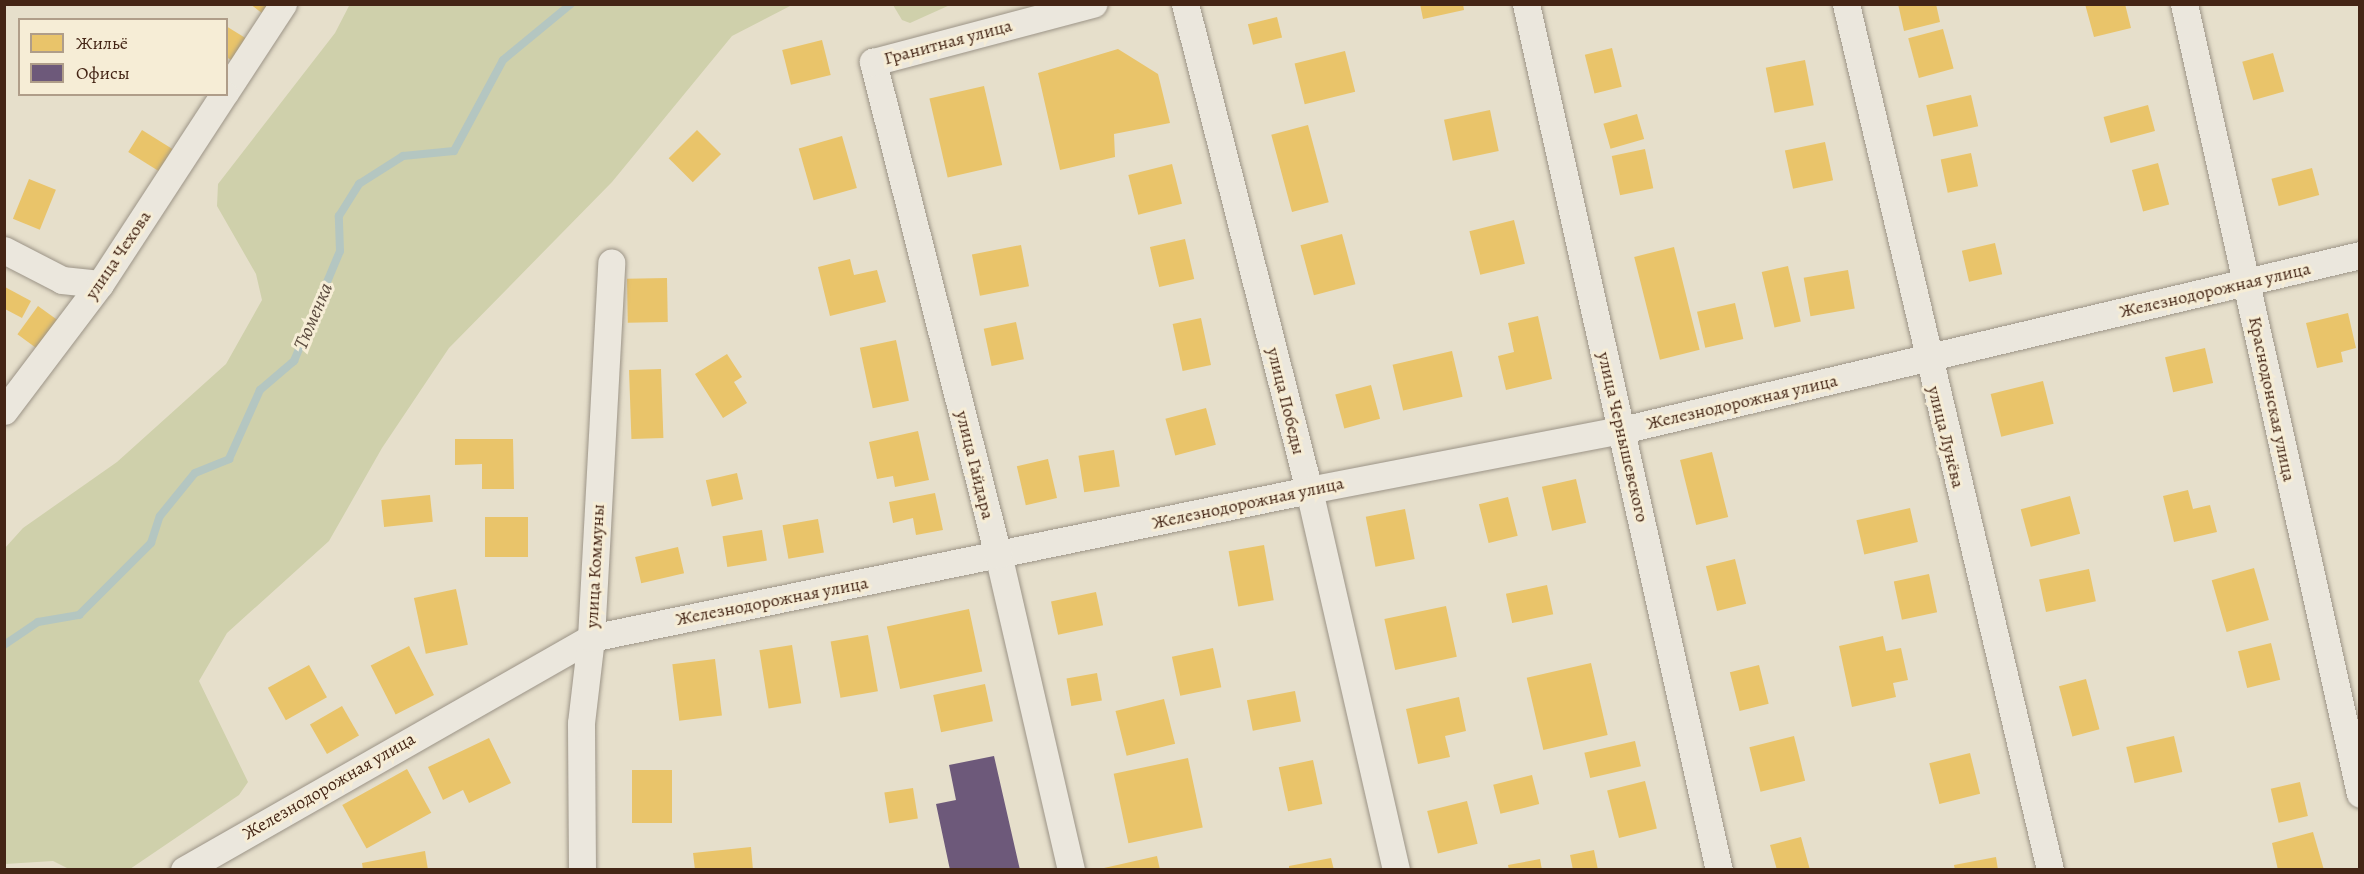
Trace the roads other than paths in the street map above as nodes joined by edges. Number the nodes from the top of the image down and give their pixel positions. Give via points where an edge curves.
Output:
1 (283, 4) edge
2 (1093, 4) edge
3 (1185, 4) edge
4 (1526, 4) edge
5 (1846, 4) edge
6 (2184, 4) edge
7 (1041, 11) edge
8 (873, 62) joint
9 (228, 88) edge
10 (223, 96) edge
11 (4, 250) edge
12 (2360, 255) edge
13 (611, 263) dead end
14 (2246, 281) junction
15 (100, 284) junction
16 (1928, 359) junction
17 (4, 411) edge
18 (1622, 429) junction
19 (1308, 490) junction
20 (998, 555) junction
21 (591, 638) junction
22 (2360, 794) edge
23 (184, 870) edge
24 (582, 870) edge
25 (1071, 870) edge
26 (1396, 870) edge
27 (1719, 870) edge
28 (2050, 870) edge

1 - 9 street
2 - 7 street, Гранитная улица
3 - 19 street, улица Победы
4 - 18 street, улица Чернышевского
5 - 16 street, улица Лунёва
6 - 14 street, Краснодонская улица
7 - 8 street, Гранитная улица
8 - 20 street, улица Гайдара
10 - 15 street, улица Чехова
11 - 15 street via 62,280
12 - 14 street, Железнодорожная улица
13 - 21 street, улица Коммуны
14 - 16 street, Железнодорожная улица
14 - 22 street, Краснодонская улица
15 - 17 street, улица Чехова
16 - 18 street, Железнодорожная улица
16 - 28 street, улица Лунёва
18 - 19 street, Железнодорожная улица
18 - 27 street, улица Чернышевского
19 - 20 street, Железнодорожная улица
19 - 26 street, улица Победы
20 - 21 street, Железнодорожная улица
20 - 25 street, улица Гайдара
21 - 23 street, Железнодорожная улица
21 - 24 street, улица Коммуны via 581,723

